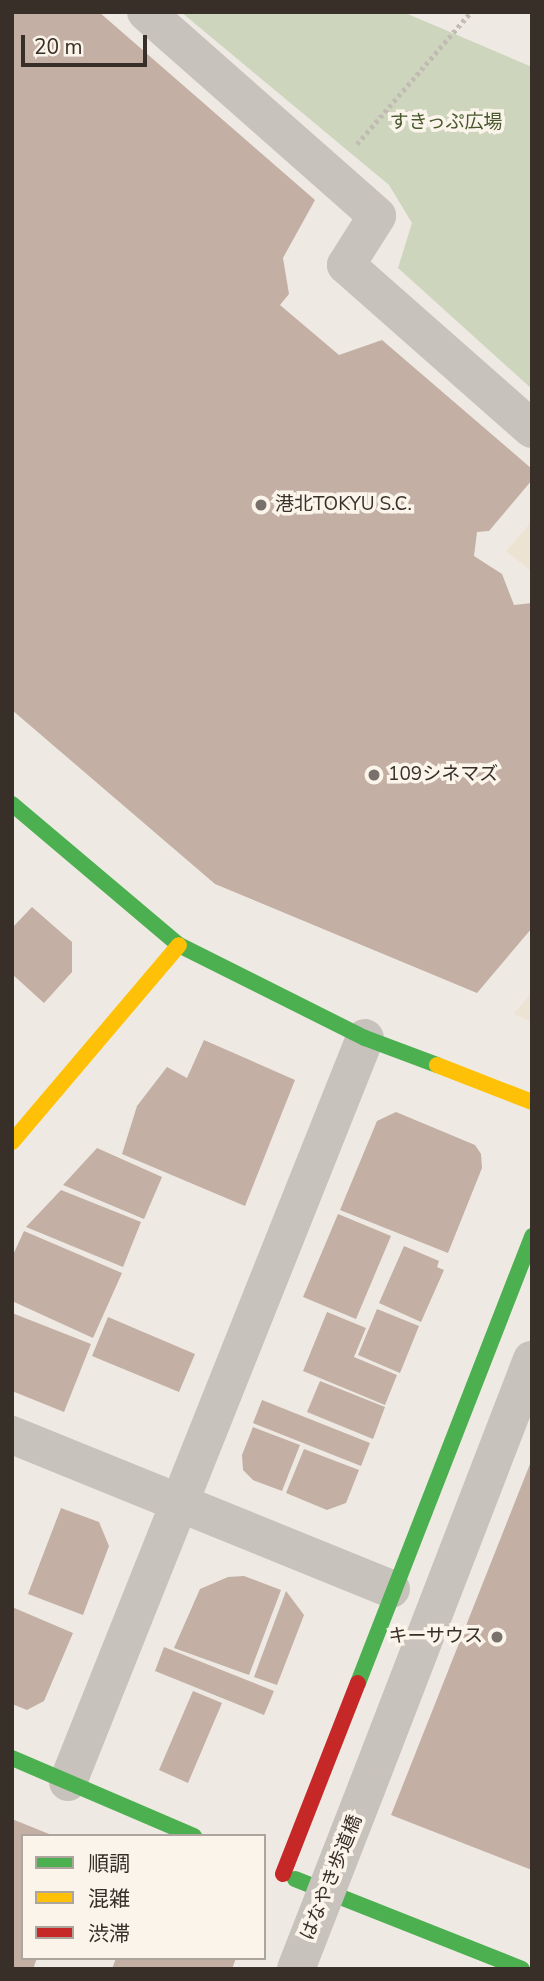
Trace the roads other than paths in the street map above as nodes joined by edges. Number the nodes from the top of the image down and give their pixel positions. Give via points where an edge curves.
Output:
1 (146, 12) edge
2 (532, 429) edge
3 (12, 804) edge
4 (179, 945) junction
5 (365, 1038) junction
6 (532, 1102) edge
7 (12, 1142) edge
8 (532, 1236) edge
9 (532, 1360) edge
10 (12, 1435) edge
11 (179, 1502) junction
12 (391, 1589) junction
13 (12, 1758) edge
14 (68, 1782) junction
15 (189, 1834) edge
16 (266, 1867) edge
17 (283, 1874) junction
18 (296, 1969) edge
19 (522, 1969) edge

1 - 2 street via 377,216 346,265
3 - 4 street
4 - 5 street
4 - 7 street
5 - 6 street
5 - 11 street
8 - 12 street
9 - 18 street, はなやき歩道橋, bridge
10 - 11 street
11 - 12 street
11 - 14 street
12 - 17 street
13 - 14 street
14 - 15 street
16 - 17 street
17 - 19 street

